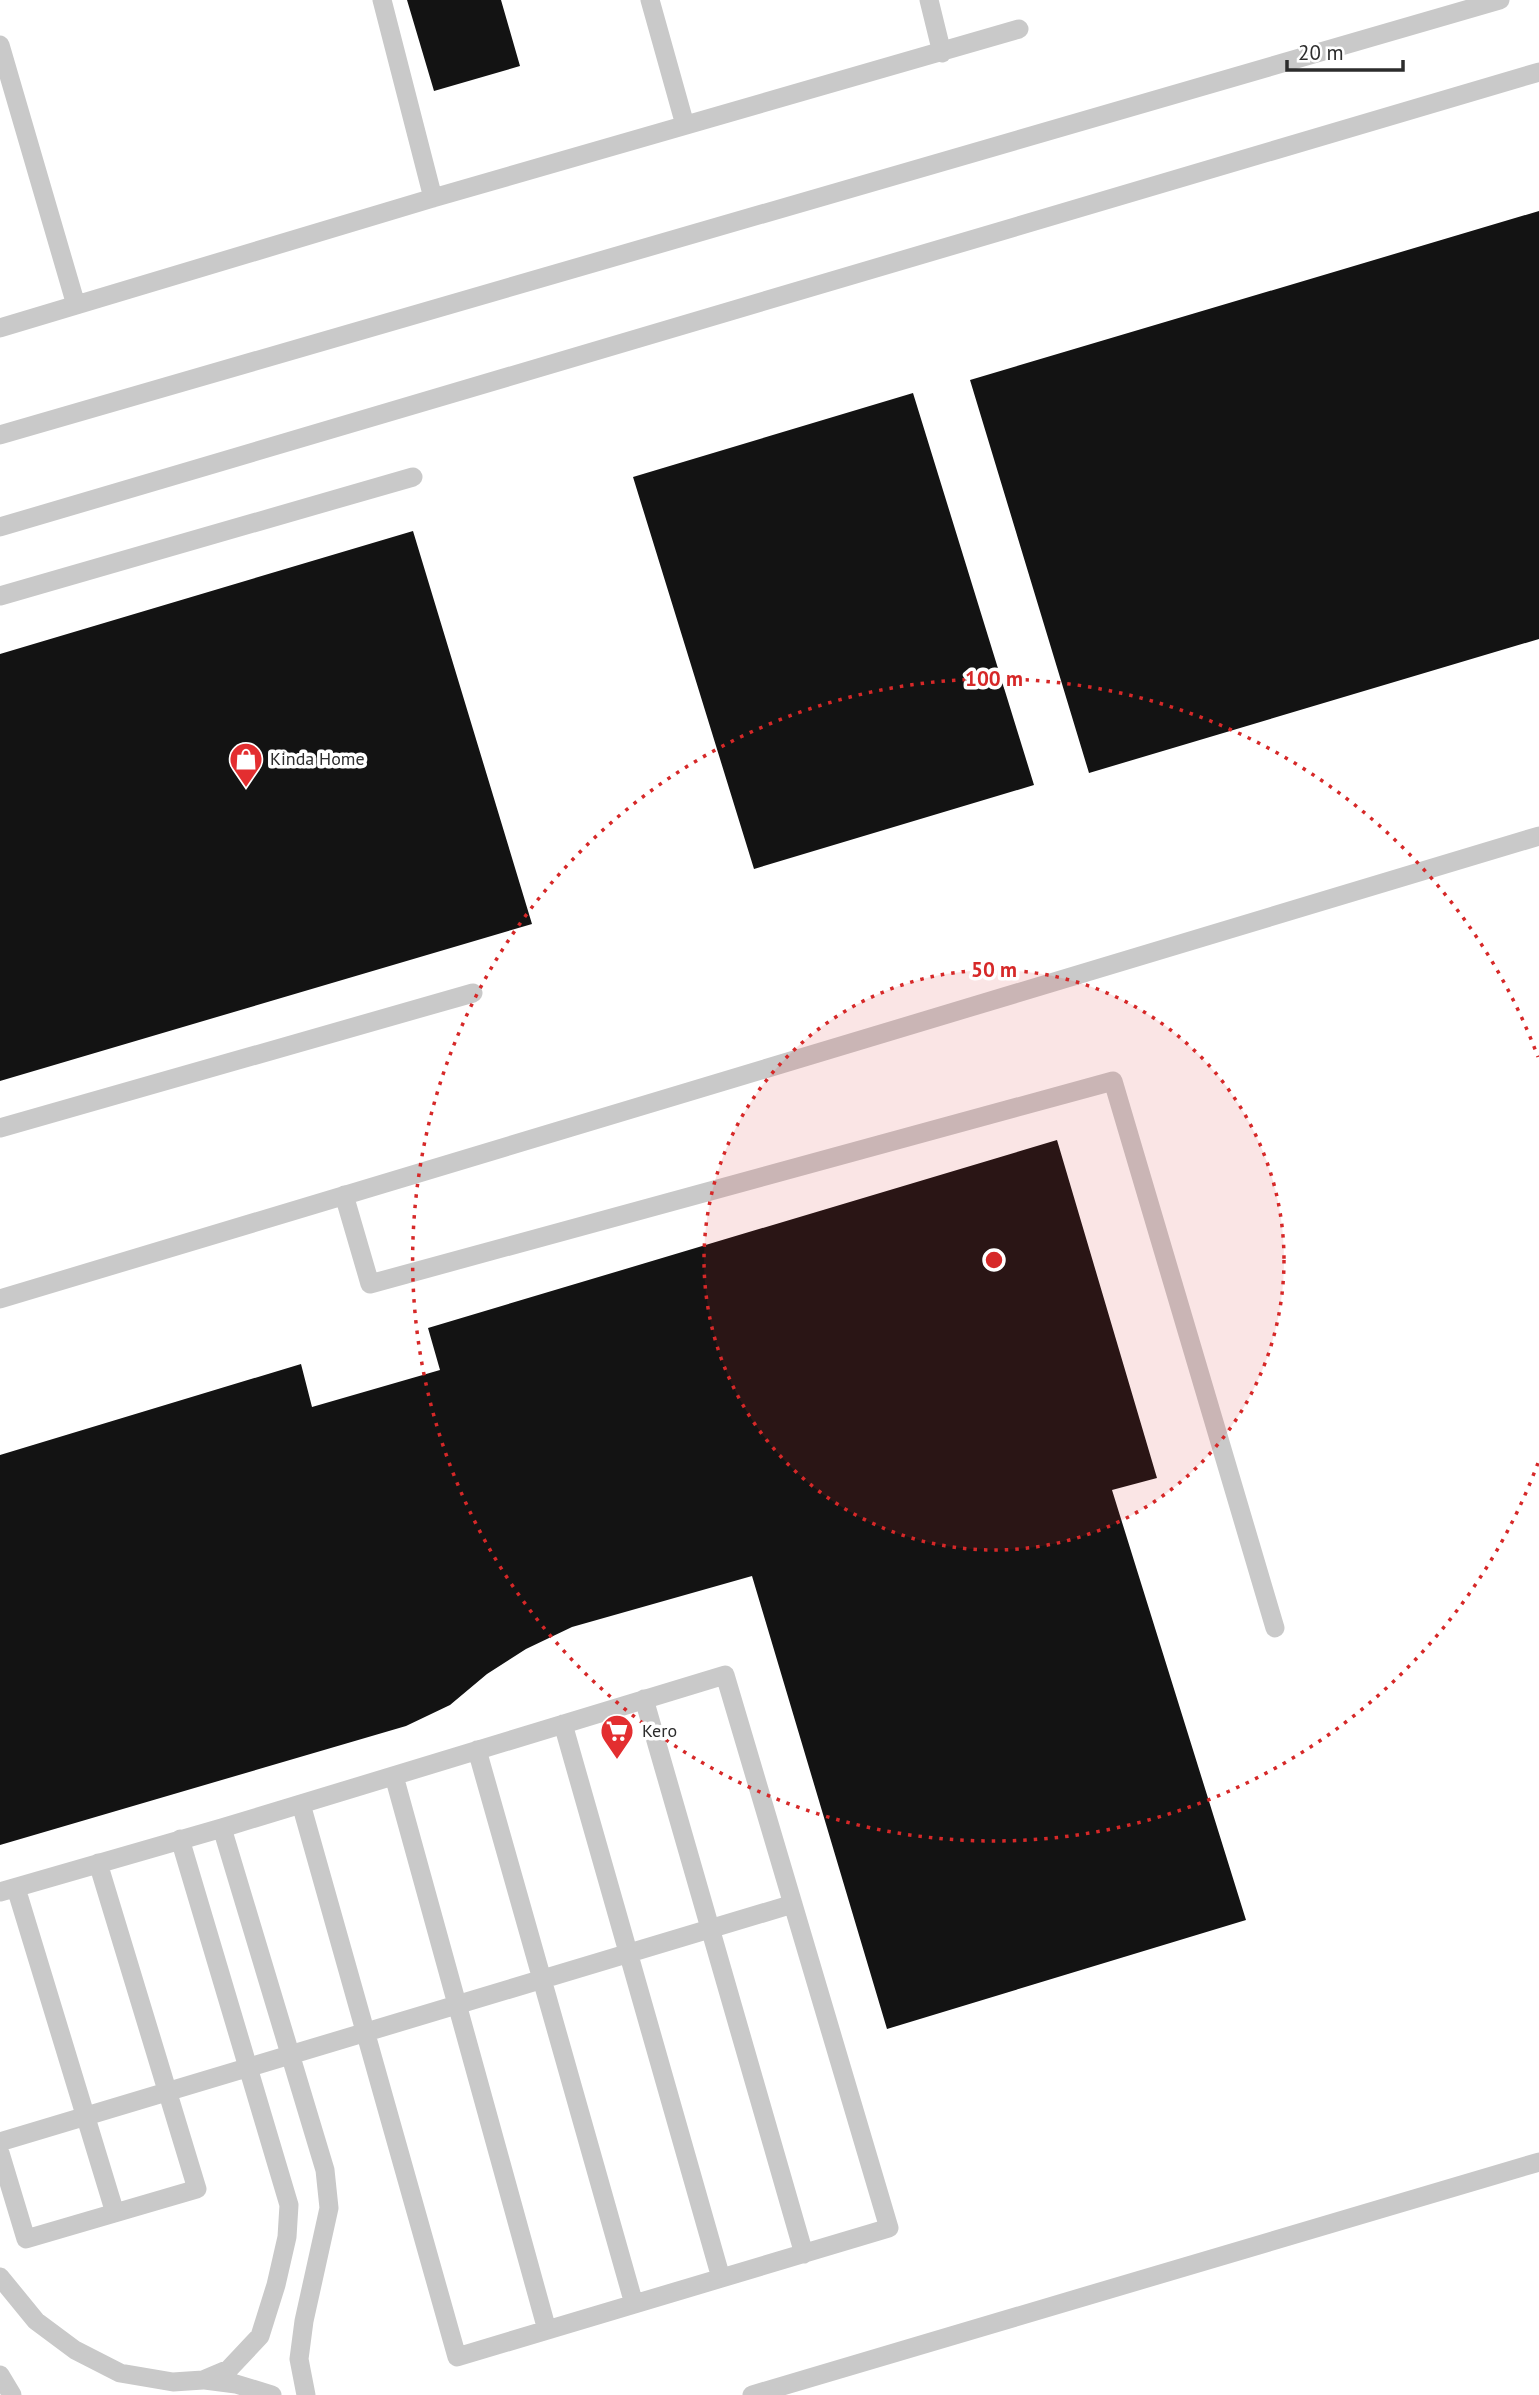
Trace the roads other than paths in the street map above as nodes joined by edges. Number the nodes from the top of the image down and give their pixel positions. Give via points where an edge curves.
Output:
1 (382, 0) edge
2 (650, 0) edge
3 (929, 0) edge
4 (1500, 0) edge
5 (1019, 29) dead end
6 (1, 52) edge
7 (942, 53) junction
8 (1539, 72) edge
9 (7, 96) edge
10 (685, 125) junction
11 (433, 198) junction
12 (76, 305) junction
13 (0, 328) edge
14 (0, 435) edge
15 (413, 477) dead end
16 (0, 527) edge
17 (0, 596) edge
18 (1539, 836) edge
19 (473, 993) dead end
20 (0, 1128) edge
21 (344, 1195) junction
22 (0, 1299) edge
23 (1275, 1628) dead end
24 (644, 1699) junction
25 (563, 1724) junction
26 (477, 1750) junction
27 (394, 1776) junction
28 (302, 1804) junction
29 (222, 1828) junction
30 (180, 1839) junction
31 (98, 1863) junction
32 (8, 1890) edge
33 (793, 1904) junction
34 (710, 1929) junction
35 (628, 1954) junction
36 (542, 1979) junction
37 (457, 2005) junction
38 (365, 2032) junction
39 (290, 2055) junction
40 (249, 2067) junction
41 (168, 2091) junction
42 (86, 2116) junction
43 (0, 2141) edge
44 (0, 2153) edge
45 (1539, 2162) edge
46 (115, 2213) junction
47 (804, 2254) junction
48 (0, 2277) edge
49 (721, 2278) junction
50 (634, 2304) junction
51 (547, 2330) junction
52 (0, 2375) edge
53 (202, 2380) junction
54 (12, 2395) edge
55 (272, 2395) edge
56 (306, 2395) edge
57 (752, 2395) edge

1 - 11 lane
2 - 10 lane
3 - 7 lane
4 - 14 lane
5 - 7 lane
6 - 9 lane
7 - 10 lane
8 - 16 lane
9 - 12 lane
10 - 11 lane
11 - 12 lane
12 - 13 lane
15 - 17 lane
18 - 21 lane
19 - 20 lane
21 - 22 lane
21 - 23 lane via 370,1284 1113,1081
24 - 25 lane
24 - 33 lane via 725,1675
24 - 34 lane
25 - 26 lane
25 - 35 lane
26 - 27 lane
26 - 36 lane
27 - 28 lane
27 - 37 lane
28 - 29 lane
28 - 38 lane
29 - 30 lane
29 - 39 lane
30 - 31 lane
30 - 40 lane
31 - 32 lane
31 - 41 lane
32 - 42 lane
33 - 34 lane
33 - 47 lane via 889,2228
34 - 35 lane
34 - 47 lane
35 - 36 lane
35 - 49 lane
36 - 37 lane
36 - 50 lane
37 - 38 lane
37 - 51 lane
38 - 39 lane
38 - 51 lane via 457,2357
39 - 40 lane
39 - 56 lane via 325,2169 329,2208 299,2358
40 - 41 lane
40 - 53 lane via 289,2205 287,2237 260,2336 229,2369
41 - 42 lane
41 - 46 lane via 197,2189
42 - 43 lane
42 - 46 lane
44 - 46 lane via 26,2239
45 - 57 lane
47 - 49 lane
48 - 53 lane via 36,2321 109,2368 173,2382
49 - 50 lane
50 - 51 lane
52 - 54 lane
53 - 55 lane

